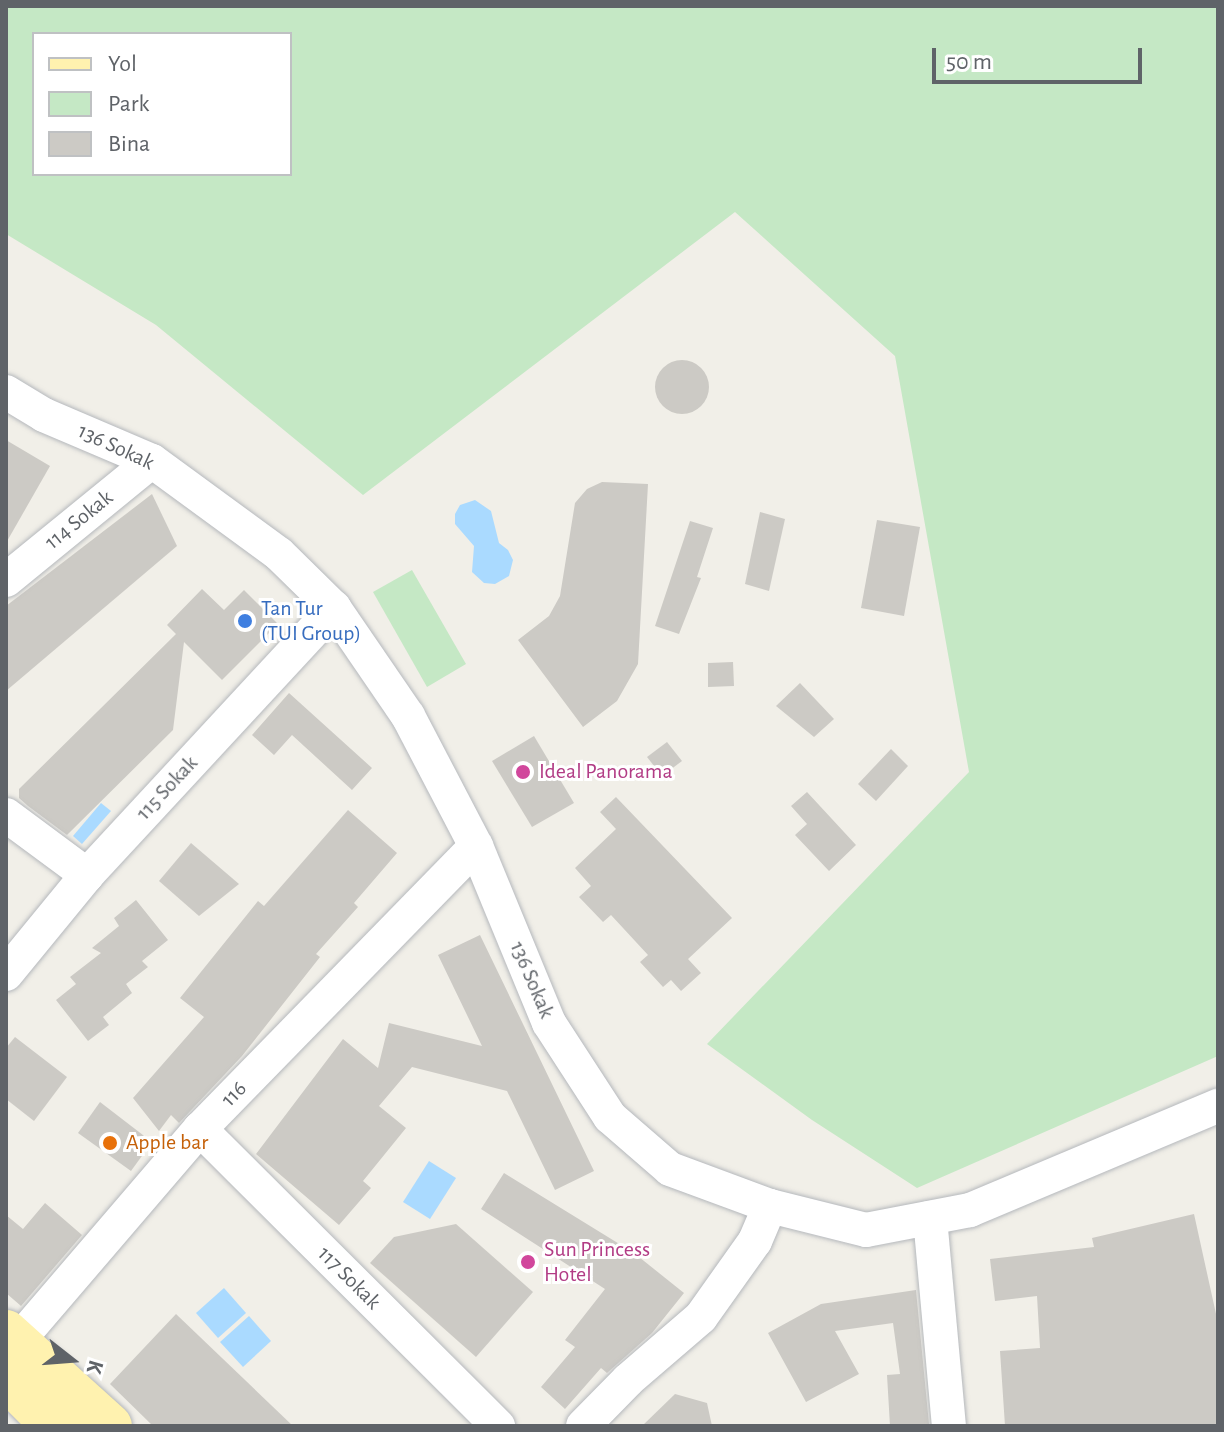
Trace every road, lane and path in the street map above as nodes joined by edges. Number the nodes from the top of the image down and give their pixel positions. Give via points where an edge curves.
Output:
1 (6, 392) edge
2 (152, 461) junction
3 (6, 580) edge
4 (334, 608) junction
5 (6, 815) edge
6 (476, 846) junction
7 (87, 875) junction
8 (6, 974) edge
9 (1218, 1106) edge
10 (200, 1129) junction
11 (770, 1206) junction
12 (930, 1218) junction
13 (9, 1352) edge
14 (54, 1426) edge
15 (110, 1426) edge
16 (498, 1426) edge
17 (583, 1426) edge
18 (949, 1426) edge

1 - 2 street, 136 Sokak via 44,415
2 - 3 street, 114 Sokak
2 - 4 street, 136 Sokak via 279,554
4 - 6 street, 136 Sokak via 408,716
4 - 7 street, 115 Sokak
5 - 7 street
6 - 10 street, 116
6 - 11 street, 136 Sokak via 549,1023 610,1117 670,1169
7 - 8 street, 115 Sokak
9 - 12 street, 136 Sokak via 970,1210
10 - 13 street, 116
10 - 16 street, 117 Sokak
11 - 12 street, 136 Sokak via 866,1230
11 - 17 street via 755,1241 701,1317
12 - 18 street
13 - 14 main road
13 - 15 main road

